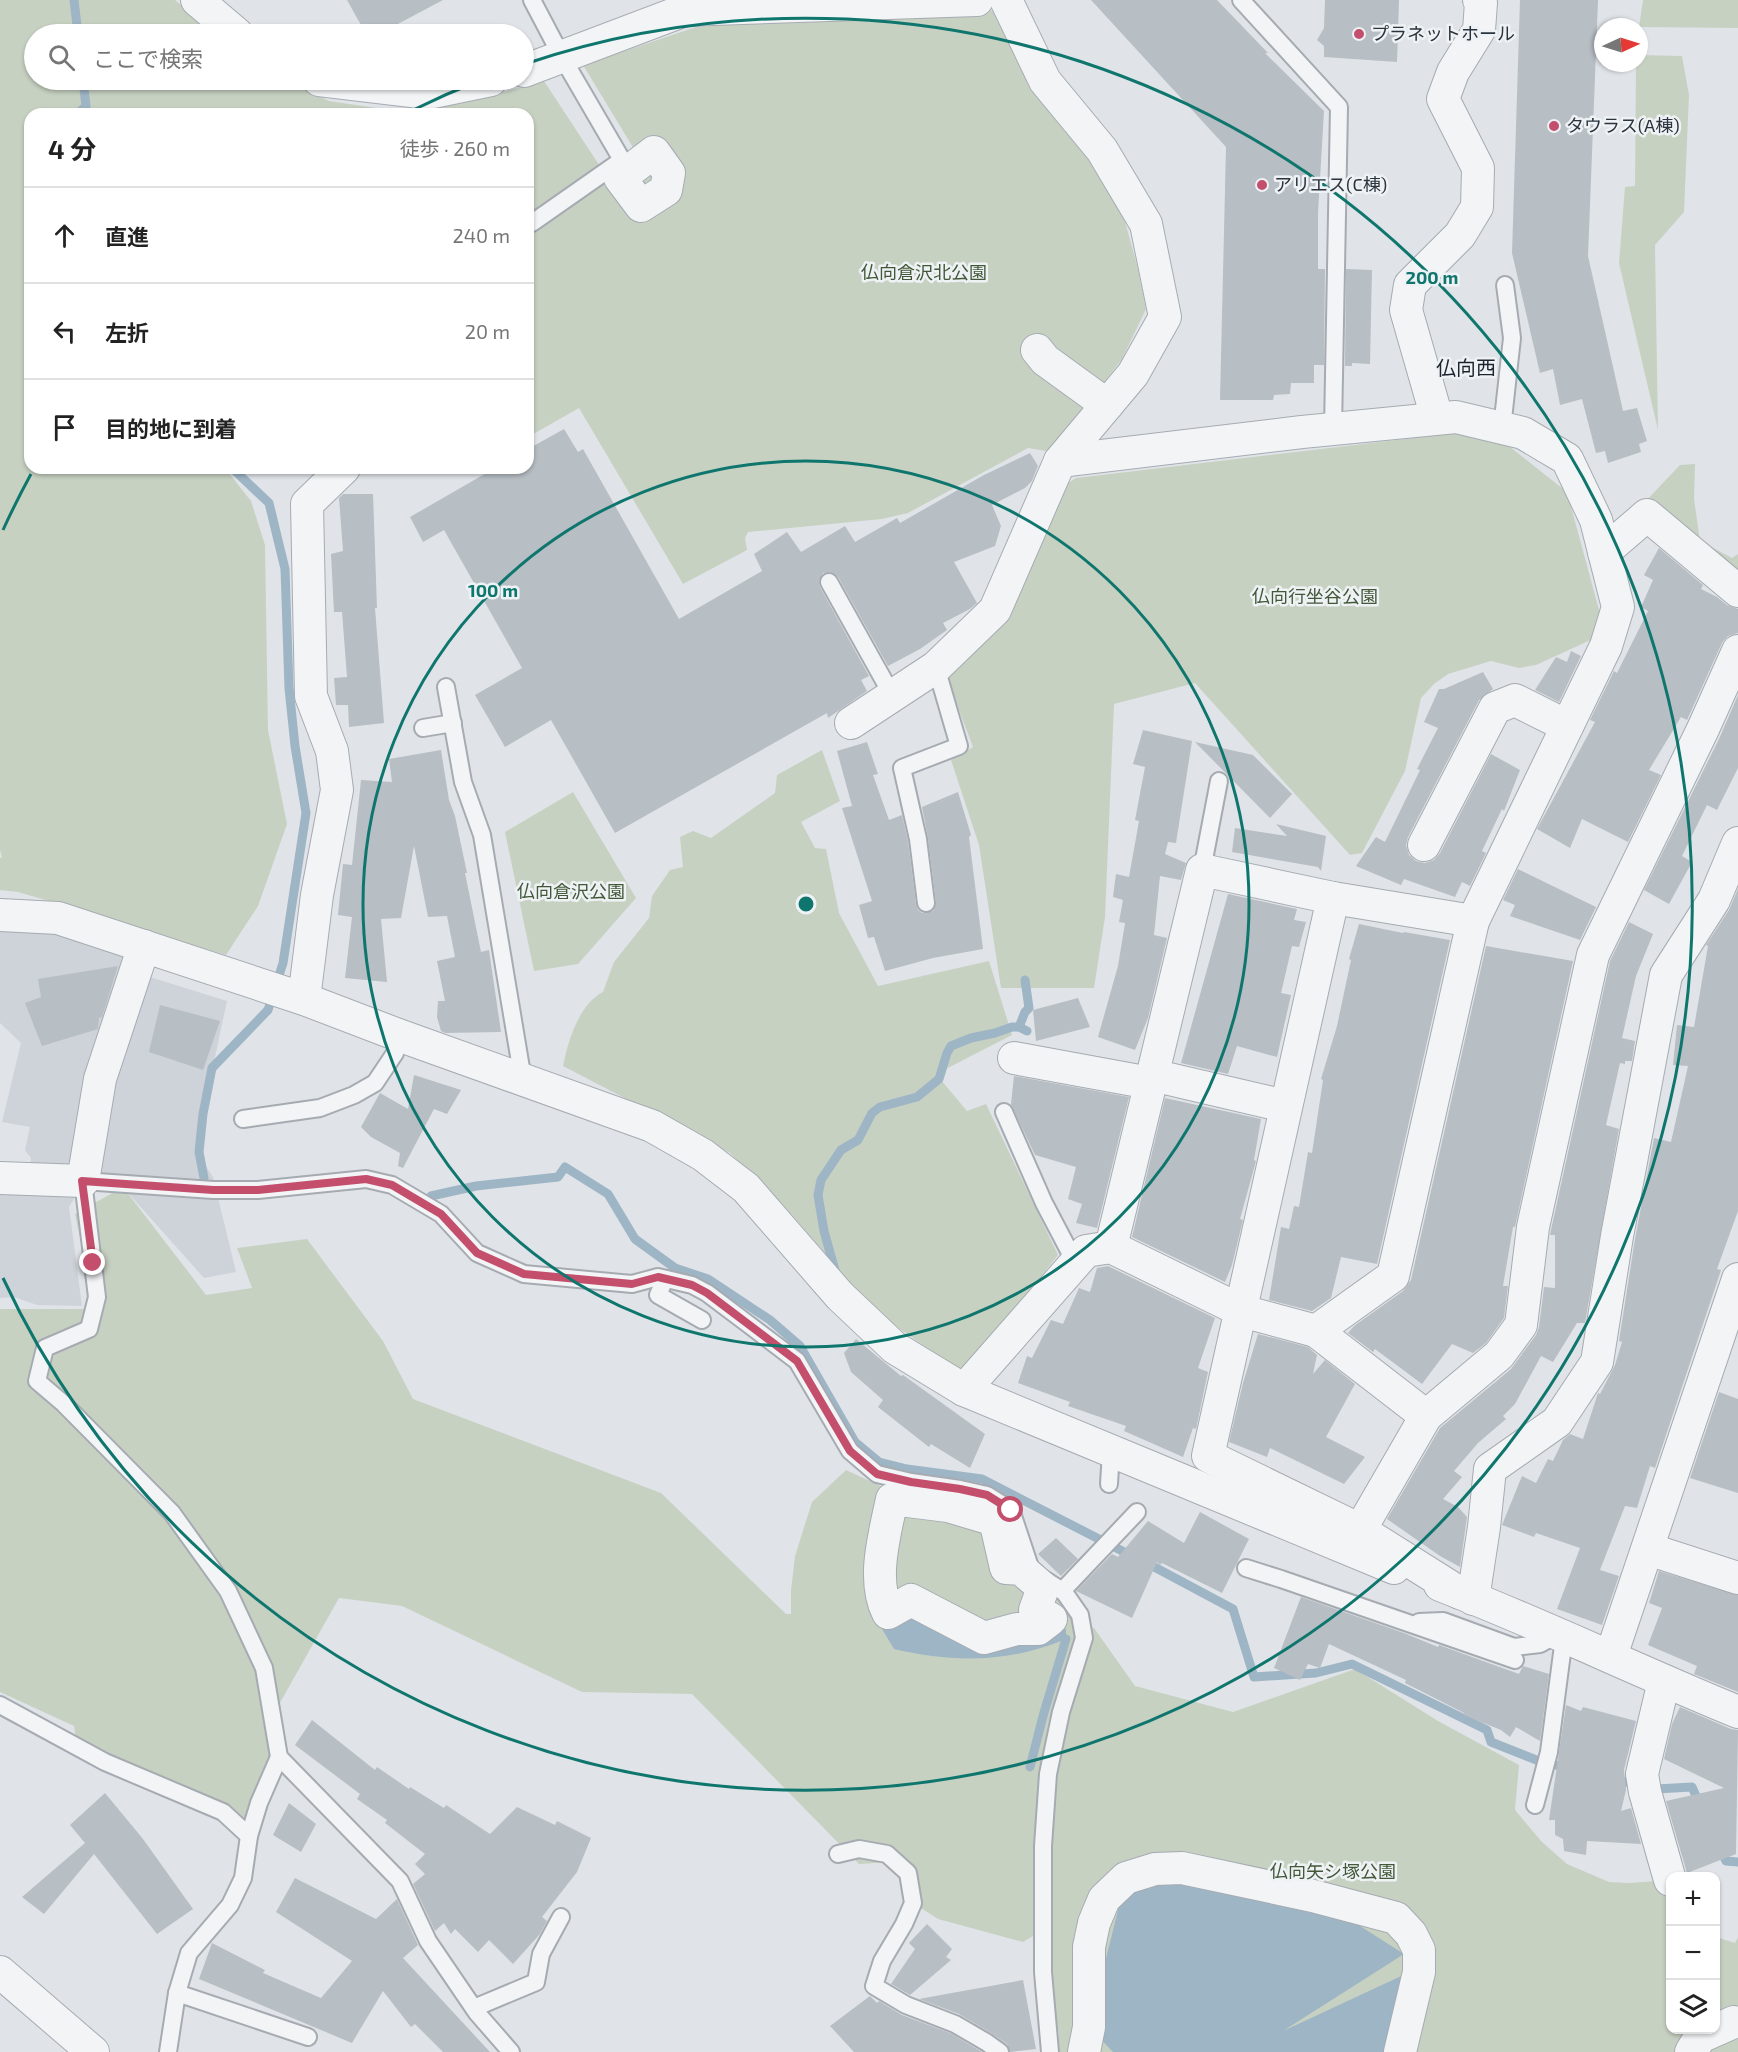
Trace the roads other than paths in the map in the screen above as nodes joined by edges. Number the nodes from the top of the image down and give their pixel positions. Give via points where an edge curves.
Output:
1 (196, 0) edge
2 (532, 0) edge
3 (977, 0) edge
4 (1006, 0) edge
5 (1241, 0) edge
6 (1479, 0) edge
7 (225, 24) edge
8 (562, 57) junction
9 (534, 67) edge
10 (404, 90) edge
11 (443, 90) edge
12 (534, 223) edge
13 (1505, 285) dead end
14 (1038, 350) dead end
15 (1107, 405) junction
16 (1437, 418) junction
17 (1502, 428) junction
18 (1333, 429) junction
19 (1060, 461) junction
20 (338, 474) edge
21 (1604, 552) junction
22 (829, 582) dead end
23 (1738, 591) edge
24 (1738, 651) edge
25 (936, 667) junction
26 (446, 687) dead end
27 (892, 695) junction
28 (453, 723) junction
29 (851, 723) dead end
30 (1567, 726) junction
31 (423, 728) dead end
32 (1219, 781) dead end
33 (1738, 843) edge
34 (1424, 845) dead end
35 (1202, 870) junction
36 (1333, 898) junction
37 (926, 903) dead end
38 (0, 915) edge
39 (1473, 921) junction
40 (144, 946) junction
41 (304, 999) junction
42 (401, 1036) junction
43 (1014, 1058) dead end
44 (1151, 1079) junction
45 (523, 1080) junction
46 (1285, 1106) junction
47 (1004, 1112) dead end
48 (243, 1119) dead end
49 (0, 1178) edge
50 (82, 1181) junction
51 (1111, 1247) junction
52 (1075, 1262) junction
53 (665, 1279) junction
54 (1738, 1279) edge
55 (1242, 1311) junction
56 (702, 1320) dead end
57 (1316, 1331) junction
58 (1730, 1331) edge
59 (964, 1390) junction
60 (1426, 1416) junction
61 (1111, 1451) junction
62 (1109, 1484) dead end
63 (1137, 1512) dead end
64 (1360, 1530) junction
65 (1648, 1548) junction
66 (1246, 1568) dead end
67 (1738, 1578) edge
68 (1062, 1591) junction
69 (1467, 1596) junction
70 (882, 1602) joint
71 (1407, 1622) junction
72 (1563, 1636) junction
73 (1611, 1656) junction
74 (1515, 1660) dead end
75 (1664, 1681) junction
76 (0, 1705) edge
77 (1738, 1712) edge
78 (279, 1757) junction
79 (1535, 1805) dead end
80 (249, 1836) junction
81 (838, 1854) dead end
82 (1668, 1872) edge
83 (561, 1917) dead end
84 (0, 1972) edge
85 (177, 1993) junction
86 (474, 2008) junction
87 (1734, 2022) dead end
88 (308, 2037) dead end
89 (1097, 2050) edge
90 (93, 2052) edge
91 (168, 2052) edge
92 (511, 2052) edge
93 (1000, 2052) edge
94 (1050, 2052) edge
95 (1387, 2052) edge
96 (1400, 2052) edge
97 (1691, 2052) edge

1 - 7 street
2 - 8 lane
3 - 8 street via 685,10
4 - 15 street via 1045,81 1102,150 1146,224 1165,317 1133,374
5 - 18 lane via 1339,107
6 - 16 street via 1479,30 1453,72 1443,99 1478,168 1477,207 1460,235 1410,285 1406,310
8 - 9 street
8 - 12 lane via 622,160
10 - 11 street
13 - 17 lane via 1512,338
14 - 15 street via 1045,360
15 - 19 street
16 - 17 street via 1456,417
16 - 18 street
17 - 21 street via 1523,433 1567,459 1596,520
18 - 19 street
19 - 25 street via 995,610
20 - 41 street via 307,504 311,696 341,747
21 - 23 street via 1647,515
21 - 30 street via 1618,607 1606,646
22 - 27 lane
24 - 60 street via 1593,955 1533,1227 1521,1325 1499,1355
25 - 27 street
25 - 37 lane via 959,747 902,768 918,839
26 - 28 lane
27 - 29 street
28 - 31 lane
28 - 45 lane via 463,782 482,835
30 - 34 street via 1515,700 1495,708
30 - 39 street
32 - 35 lane
33 - 69 street via 1714,900 1666,975 1597,1362 1557,1422 1490,1469 1484,1527
35 - 36 street
35 - 44 street
36 - 39 street
36 - 46 street
38 - 40 street via 58,918
39 - 57 street via 1393,1276
40 - 41 street
40 - 50 street via 99,1079
41 - 42 street
42 - 45 street
42 - 48 lane via 375,1083 354,1095 320,1108
43 - 44 street
44 - 46 street
44 - 51 street
45 - 59 street via 652,1126 703,1155 746,1188 840,1296 896,1348
46 - 55 street
47 - 52 lane
49 - 50 street
50 - 53 lane via 258,1190 366,1179 392,1185 441,1214 477,1253 524,1274 632,1284 658,1277
50 - 78 lane via 97,1297 89,1329 45,1348 37,1381 172,1513 228,1591 264,1668
51 - 52 street via 1086,1251
51 - 55 street
52 - 59 street
53 - 56 lane via 658,1295
53 - 68 lane via 707,1293 797,1361 850,1451 877,1474 987,1495 1011,1510 1030,1567
54 - 58 street
55 - 57 street
55 - 64 street via 1208,1456
57 - 60 street
58 - 65 street
59 - 61 street
60 - 64 street
61 - 62 lane
61 - 69 street
63 - 68 lane
64 - 69 street
65 - 67 street
65 - 73 street
66 - 71 lane
68 - 94 lane via 1080,1615 1084,1638 1061,1712 1048,1774 1043,1846 1043,1972
69 - 72 street
70 - 70 street via 880,1560 892,1499 948,1506 995,1520 1006,1568 1021,1569 1043,1588 1035,1610 1051,1619 1038,1629 1017,1629 984,1638 911,1600 888,1612
71 - 72 lane via 1443,1621 1514,1647
71 - 74 lane
72 - 73 street
72 - 79 lane via 1549,1752
73 - 75 street
75 - 77 street
75 - 82 street via 1644,1783
76 - 80 lane via 105,1762 223,1812
78 - 80 lane
78 - 86 lane via 400,1881 428,1941
80 - 85 lane via 243,1878 230,1905 189,1953
81 - 93 lane via 859,1850 887,1854 908,1873 913,1903 882,1961 874,1986 906,2005 955,2024
83 - 86 lane via 541,1954 536,1982
84 - 90 street
85 - 88 lane
85 - 91 lane
86 - 92 lane
87 - 97 street via 1700,2037
89 - 95 street via 1109,1927 1122,1902 1143,1888 1169,1885 1380,1932 1396,1942 1408,1971
89 - 96 street via 1089,2027 1089,1947 1104,1899 1126,1878 1155,1869 1182,1868 1396,1918 1419,1950 1419,1972

